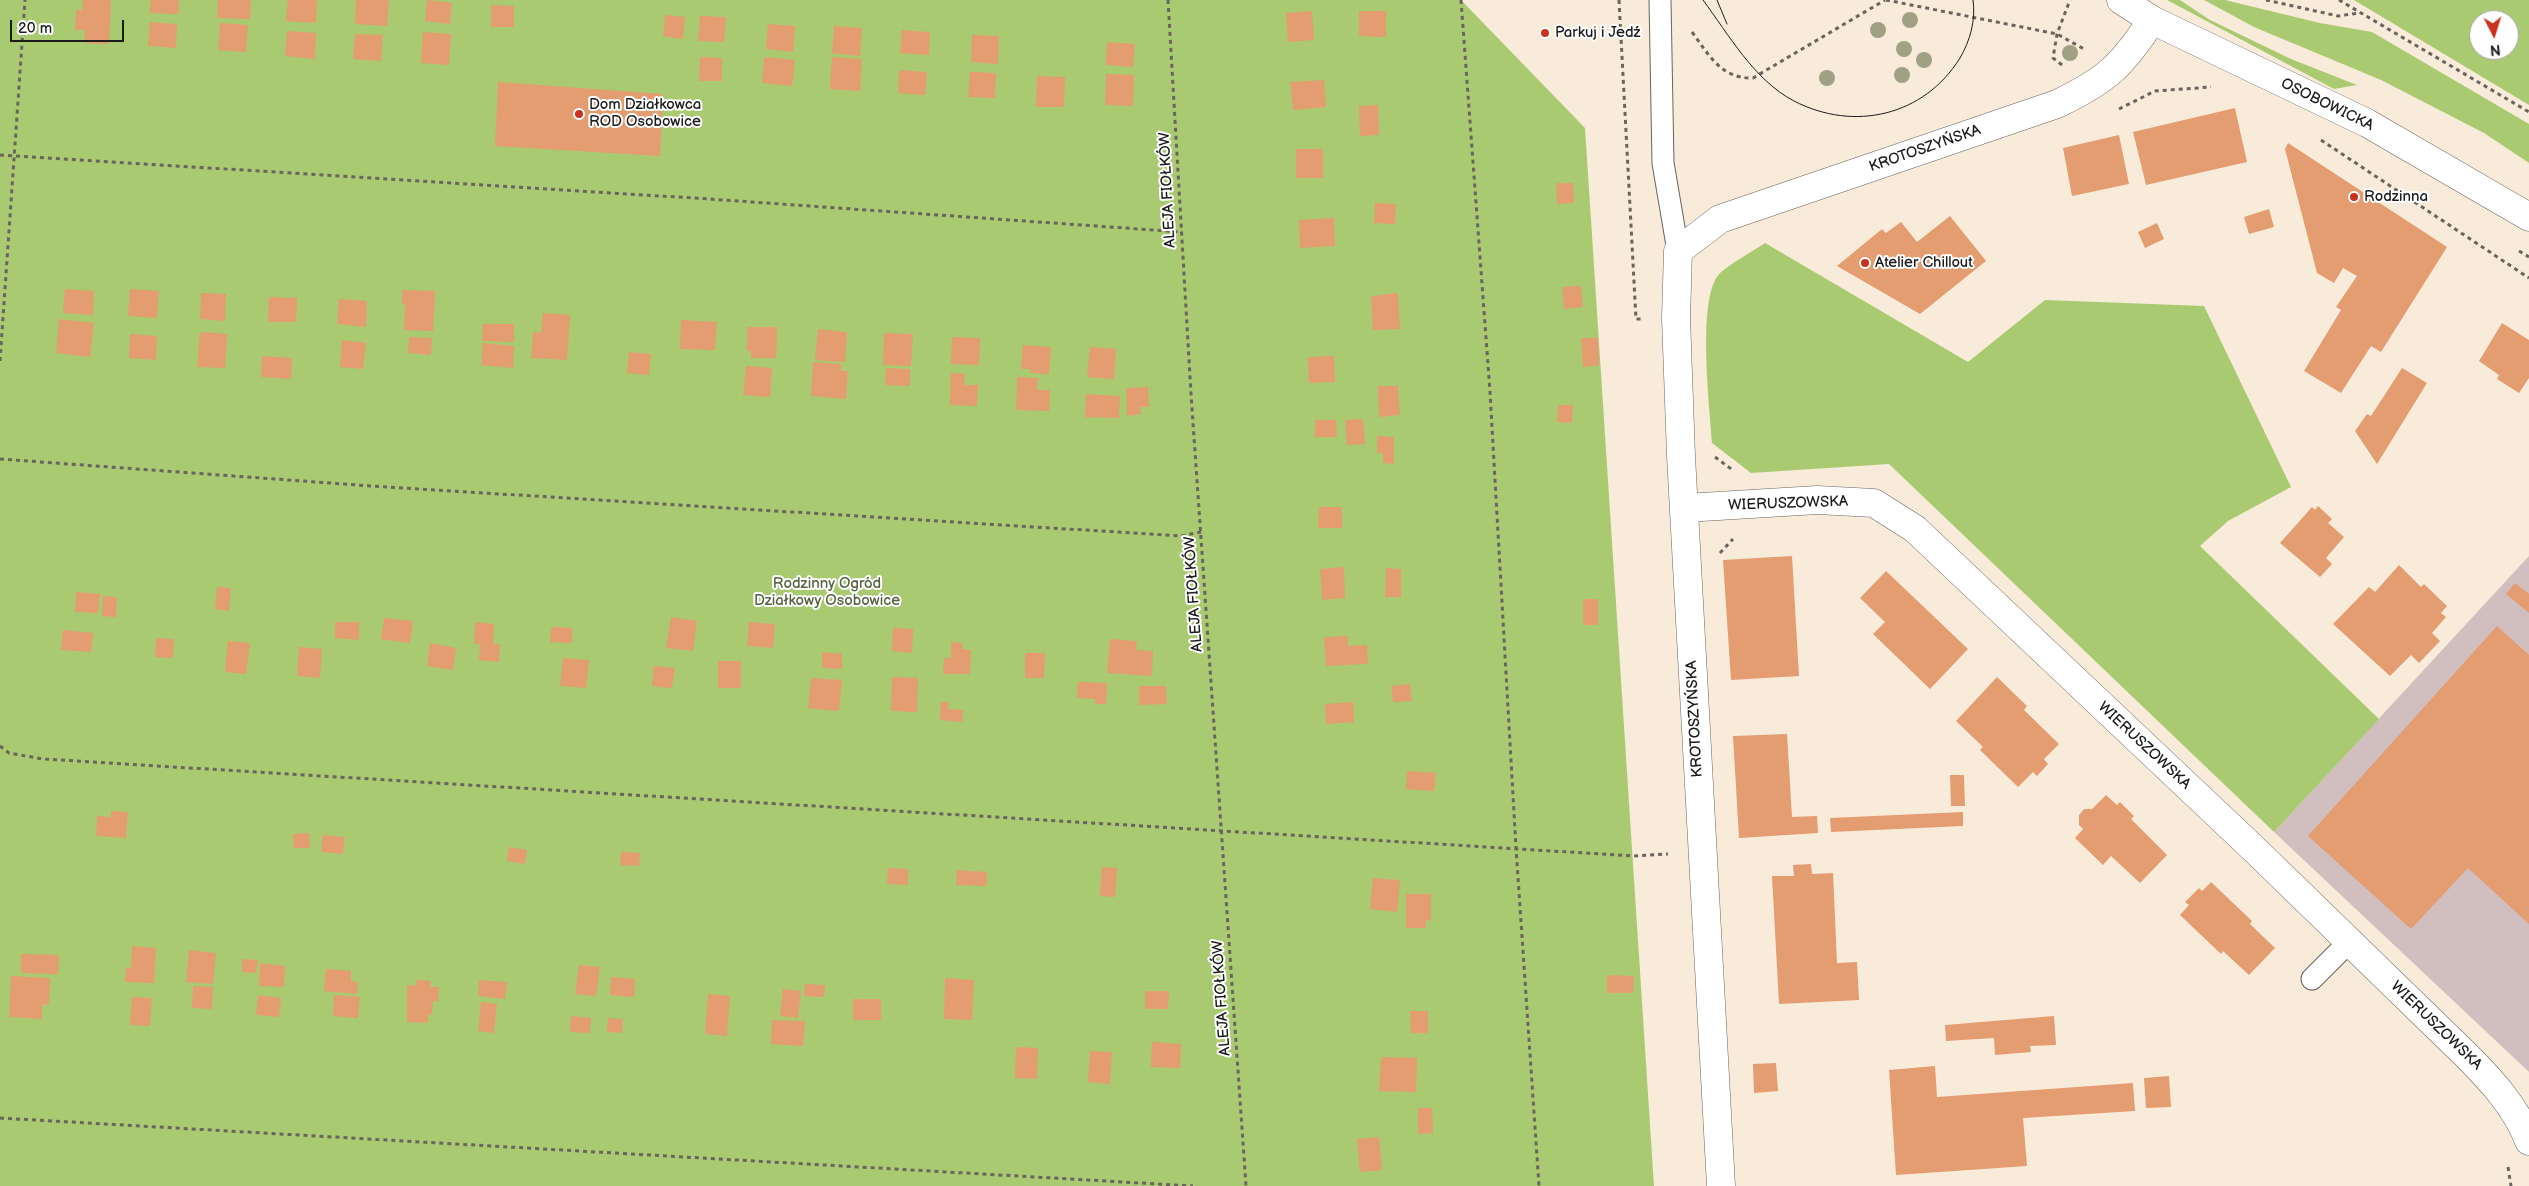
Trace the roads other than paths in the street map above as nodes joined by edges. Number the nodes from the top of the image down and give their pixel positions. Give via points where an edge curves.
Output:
1 (1660, 0) edge
2 (2121, 0) edge
3 (2152, 20) junction
4 (2529, 217) edge
5 (1678, 251) junction
6 (1685, 508) junction
7 (2349, 942) junction
8 (2312, 979) dead end
9 (2529, 1141) edge
10 (1721, 1186) edge

1 - 5 lane, KROTOSZYŃSKA via 1663,163
2 - 3 street, OSOBOWICKA
3 - 4 street, OSOBOWICKA via 2367,123
3 - 5 street, KROTOSZYŃSKA via 2116,69 2057,104 1720,219
5 - 6 street, KROTOSZYŃSKA via 1676,318
6 - 7 street, WIERUSZOWSKA via 1817,500 1874,503 1915,529
6 - 10 street, KROTOSZYŃSKA
7 - 8 lane
7 - 9 street, WIERUSZOWSKA via 2494,1084

